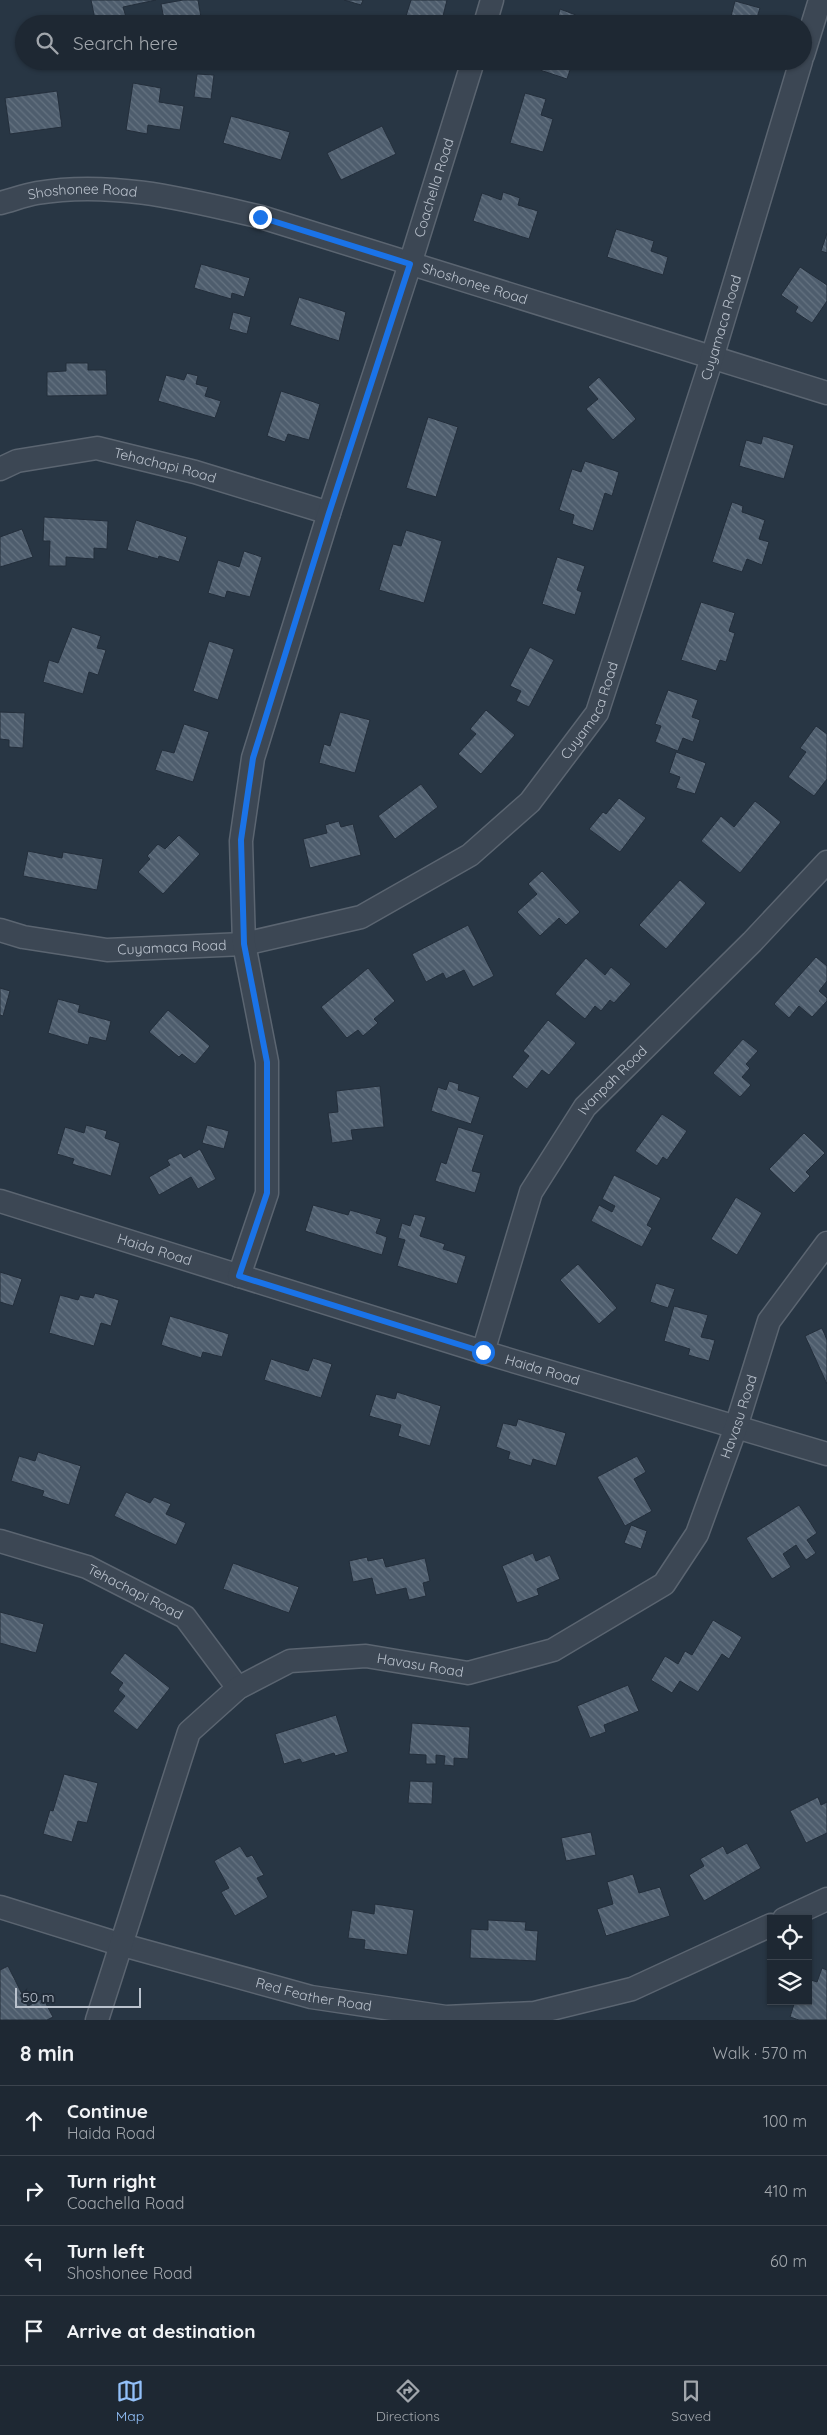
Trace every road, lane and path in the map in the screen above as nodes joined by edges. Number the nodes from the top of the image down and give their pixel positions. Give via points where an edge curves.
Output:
1 (492, 0) edge
2 (820, 0) edge
3 (488, 15) edge
4 (812, 26) edge
5 (470, 70) edge
6 (799, 70) edge
7 (0, 203) edge
8 (410, 264) junction
9 (712, 358) junction
10 (827, 393) edge
11 (0, 469) edge
12 (329, 513) junction
13 (827, 862) edge
14 (0, 930) edge
15 (244, 944) junction
16 (0, 1201) edge
17 (827, 1243) edge
18 (239, 1276) junction
19 (483, 1352) junction
20 (736, 1427) junction
21 (827, 1454) edge
22 (0, 1541) edge
23 (238, 1688) junction
24 (827, 1899) edge
25 (0, 1907) edge
26 (793, 1915) edge
27 (767, 1927) edge
28 (119, 1944) junction
29 (96, 2020) edge

1 - 3 street
2 - 4 street
5 - 8 street, Coachella Road
6 - 9 street, Cuyamaca Road
7 - 8 street, Shoshonee Road via 37,193 117,189 188,200 260,217
8 - 9 street, Shoshonee Road
8 - 12 street, Coachella Road
9 - 10 street, Shoshonee Road
9 - 15 street, Cuyamaca Road via 596,713 530,802 470,855 362,917
11 - 12 street, Tehachapi Road via 17,461 97,448 195,472
12 - 15 street, Coachella Road via 253,758 241,840
13 - 19 street, Ivanpah Road via 752,942 584,1107 532,1192
14 - 15 street, Cuyamaca Road via 23,937 107,950
15 - 18 street, Coachella Road via 267,1062 267,1193
16 - 18 street, Haida Road
17 - 20 street, Havasu Road via 768,1321
18 - 19 street, Haida Road
19 - 20 street, Haida Road
20 - 21 street, Haida Road
20 - 23 street, Havasu Road via 697,1534 664,1584 553,1650 468,1674 366,1656 290,1661
22 - 23 street, Tehachapi Road via 87,1567 185,1617
23 - 28 street, Havasu Road via 189,1732
24 - 26 street
25 - 28 street, Red Feather Road
27 - 28 street, Red Feather Road via 632,1989 535,2014 446,2017 311,1997
28 - 29 street, Havasu Road

